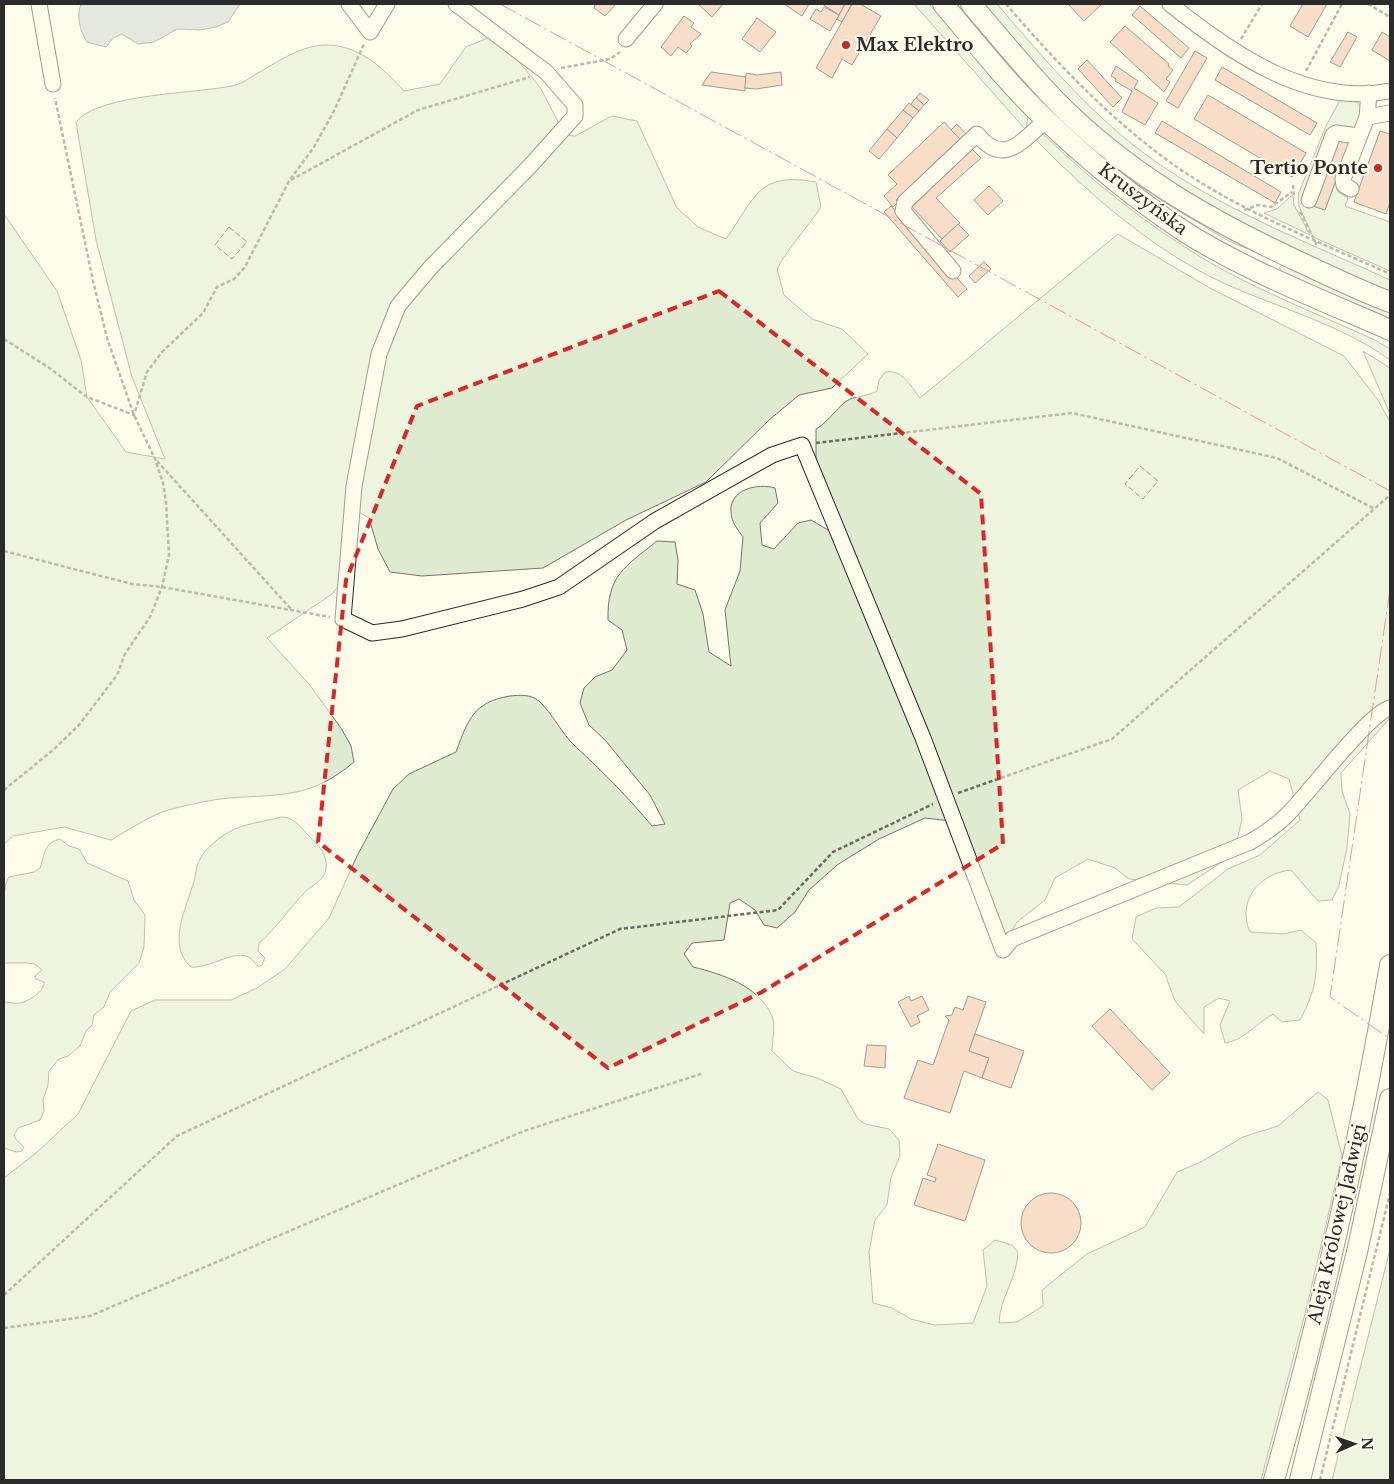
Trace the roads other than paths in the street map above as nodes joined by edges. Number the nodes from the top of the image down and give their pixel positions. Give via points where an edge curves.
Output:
1 (39, 4) edge
2 (349, 4) edge
3 (387, 4) edge
4 (456, 4) edge
5 (656, 4) edge
6 (943, 4) edge
7 (971, 4) edge
8 (1170, 4) edge
9 (626, 39) road end
10 (53, 84) road end
11 (1390, 91) edge
12 (1369, 93) junction
13 (1390, 113) edge
14 (1367, 116) junction
15 (1046, 120) junction
16 (1359, 136) junction
17 (1351, 189) dead end
18 (1301, 204) road end
19 (954, 271) dead end
20 (1390, 302) edge
21 (1366, 320) junction
22 (1390, 330) edge
23 (1390, 341) edge
24 (1390, 708) edge
25 (1390, 965) edge
26 (1390, 1099) edge
27 (1274, 1480) edge
28 (1300, 1480) edge

1 - 10 street
2 - 3 street via 370,32
4 - 24 street via 546,72 574,105 575,116 398,306 379,354 354,486 343,619 372,633 402,629 559,587 655,521 772,455 802,445 946,798 1003,950 1012,939 1250,842 1268,831 1306,795 1374,716
5 - 9 street
6 - 15 main road, Kruszyńska
7 - 20 main road, Kruszyńska via 1067,112 1151,181 1218,223
8 - 12 street via 1234,51 1265,68 1333,91
11 - 12 street
12 - 14 street
13 - 14 street
14 - 16 street
15 - 19 street via 1007,151 986,145 977,134 904,202 903,211
15 - 21 main road, Kruszyńska via 1098,166 1183,230 1241,262
16 - 17 street via 1343,179 1344,185
16 - 18 street via 1333,135
21 - 22 main road, Kruszyńska
21 - 23 main road
25 - 27 main road, Aleja Królowej Jadwigi via 1360,1127 1331,1256
26 - 28 main road, Aleja Królowej Jadwigi via 1357,1252

